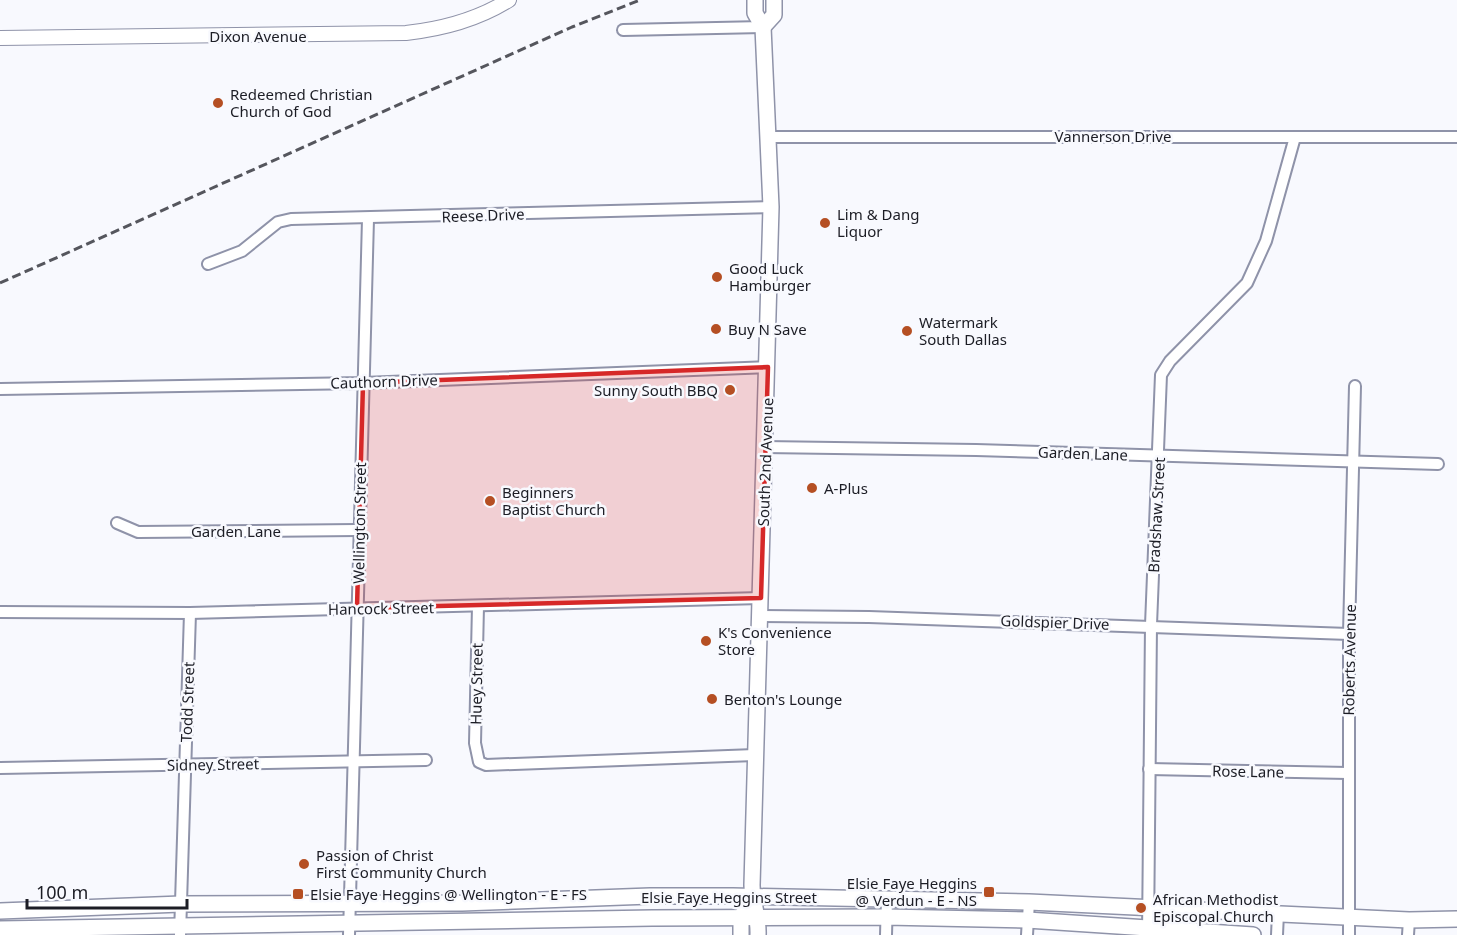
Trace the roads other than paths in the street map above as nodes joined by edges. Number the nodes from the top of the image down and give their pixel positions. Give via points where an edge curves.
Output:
1 (509, 0) edge
2 (755, 0) edge
3 (774, 0) edge
4 (763, 27) junction
5 (623, 30) dead end
6 (0, 38) edge
7 (770, 137) junction
8 (1295, 137) junction
9 (1457, 137) edge
10 (771, 207) junction
11 (368, 219) junction
12 (208, 264) dead end
13 (768, 367) junction
14 (363, 382) junction
15 (1355, 386) dead end
16 (0, 389) edge
17 (764, 447) junction
18 (1158, 456) junction
19 (1354, 462) junction
20 (1438, 464) dead end
21 (117, 523) dead end
22 (357, 530) junction
23 (761, 597) junction
24 (478, 606) junction
25 (357, 608) junction
26 (0, 612) edge
27 (190, 613) junction
28 (761, 616) junction
29 (1151, 626) junction
30 (1349, 634) junction
31 (755, 755) junction
32 (426, 760) dead end
33 (352, 761) junction
34 (186, 765) junction
35 (0, 768) edge
36 (1149, 769) junction
37 (1348, 773) junction
38 (650, 896) junction
39 (752, 897) junction
40 (887, 899) junction
41 (351, 902) junction
42 (1029, 902) junction
43 (181, 904) junction
44 (1150, 908) junction
45 (37, 910) junction
46 (0, 911) edge
47 (1278, 913) junction
48 (1349, 916) junction
49 (886, 917) junction
50 (652, 918) junction
51 (741, 918) junction
52 (759, 918) junction
53 (1457, 919) edge
54 (1027, 927) edge
55 (1409, 927) edge
56 (0, 929) edge
57 (349, 929) edge
58 (180, 931) edge
59 (1148, 931) edge
60 (36, 932) edge
61 (741, 935) edge
62 (758, 935) edge
63 (886, 935) edge
64 (1253, 935) edge
65 (1277, 935) edge
66 (1349, 935) edge

1 - 6 street, Dixon Avenue via 467,21 406,33
2 - 4 main road, South 2nd Avenue via 754,13
3 - 4 main road, South 2nd Avenue via 774,15
4 - 5 street
4 - 7 main road, South 2nd Avenue
7 - 8 street, Vannerson Drive
7 - 10 main road, South 2nd Avenue
8 - 9 street, Vannerson Drive
8 - 18 street, Bradshaw Street via 1266,241 1247,283 1161,375
10 - 11 street, Reese Drive
10 - 13 main road, South 2nd Avenue
11 - 12 street, Reese Drive via 278,222 242,251
11 - 14 street, Wellington Street
13 - 14 street, Cauthorn Drive
13 - 17 main road, South 2nd Avenue
14 - 16 street, Cauthorn Drive
14 - 22 street, Wellington Street
15 - 19 street, Roberts Avenue
17 - 18 street, Garden Lane
17 - 23 main road, South 2nd Avenue
18 - 19 street, Garden Lane
18 - 29 street, Bradshaw Street
19 - 20 street, Garden Lane
19 - 30 street, Roberts Avenue
21 - 22 street, Garden Lane via 138,532
22 - 25 street, Wellington Street
23 - 24 street, Hancock Street
23 - 28 main road, South 2nd Avenue
24 - 25 street, Hancock Street
24 - 31 street, Huey Street via 475,743 479,762 486,765
25 - 27 street, Hancock Street
25 - 33 street, Wellington Street
26 - 27 street, Hancock Street
27 - 34 street, Todd Street
28 - 29 street, Goldspier Drive
28 - 31 main road, South 2nd Avenue
29 - 30 street, Goldspier Drive
29 - 36 street, Bradshaw Street
30 - 37 street, Roberts Avenue
31 - 39 main road, South 2nd Avenue
32 - 33 street, Sidney Street
33 - 34 street, Sidney Street
33 - 41 street, Wellington Street
34 - 35 street, Sidney Street
34 - 43 street, Todd Street
36 - 37 street, Rose Lane
36 - 44 street, Bradshaw Street
37 - 48 street, Roberts Avenue
38 - 39 main road, Elsie Faye Heggins Street
38 - 41 main road, Elsie Faye Heggins Street via 462,903
38 - 50 main road
39 - 40 main road, Elsie Faye Heggins Street
39 - 51 main road, South 2nd Avenue
39 - 52 main road, South 2nd Avenue
40 - 42 main road, Elsie Faye Heggins Street
40 - 49 street
41 - 43 main road, Elsie Faye Heggins Street
41 - 57 street, Wellington Street
42 - 44 main road, Elsie Faye Heggins Street
42 - 54 street
43 - 45 main road, Elsie Faye Heggins Street
43 - 58 street, Todd Street
44 - 47 main road, Elsie Faye Heggins Street
44 - 59 street, Bradshaw Street
45 - 46 main road, Elsie Faye Heggins Street
45 - 60 street
47 - 48 main road, Elsie Faye Heggins Street
47 - 65 street
48 - 55 main road, Elsie Faye Heggins Street
48 - 66 street, Roberts Avenue
49 - 52 main road, Elsie Faye Heggins Street
49 - 54 main road, Elsie Faye Heggins Street
49 - 63 street
50 - 51 main road, Elsie Faye Heggins Street
50 - 57 main road, Elsie Faye Heggins Street
51 - 52 main road, Elsie Faye Heggins Street
51 - 61 main road, South 2nd Avenue
52 - 62 main road, South 2nd Avenue
53 - 55 main road, Elsie Faye Heggins Street
54 - 59 main road, Elsie Faye Heggins Street
56 - 60 main road, Elsie Faye Heggins Street
57 - 58 main road, Elsie Faye Heggins Street
58 - 60 main road, Elsie Faye Heggins Street
59 - 64 main road, Elsie Faye Heggins Street

